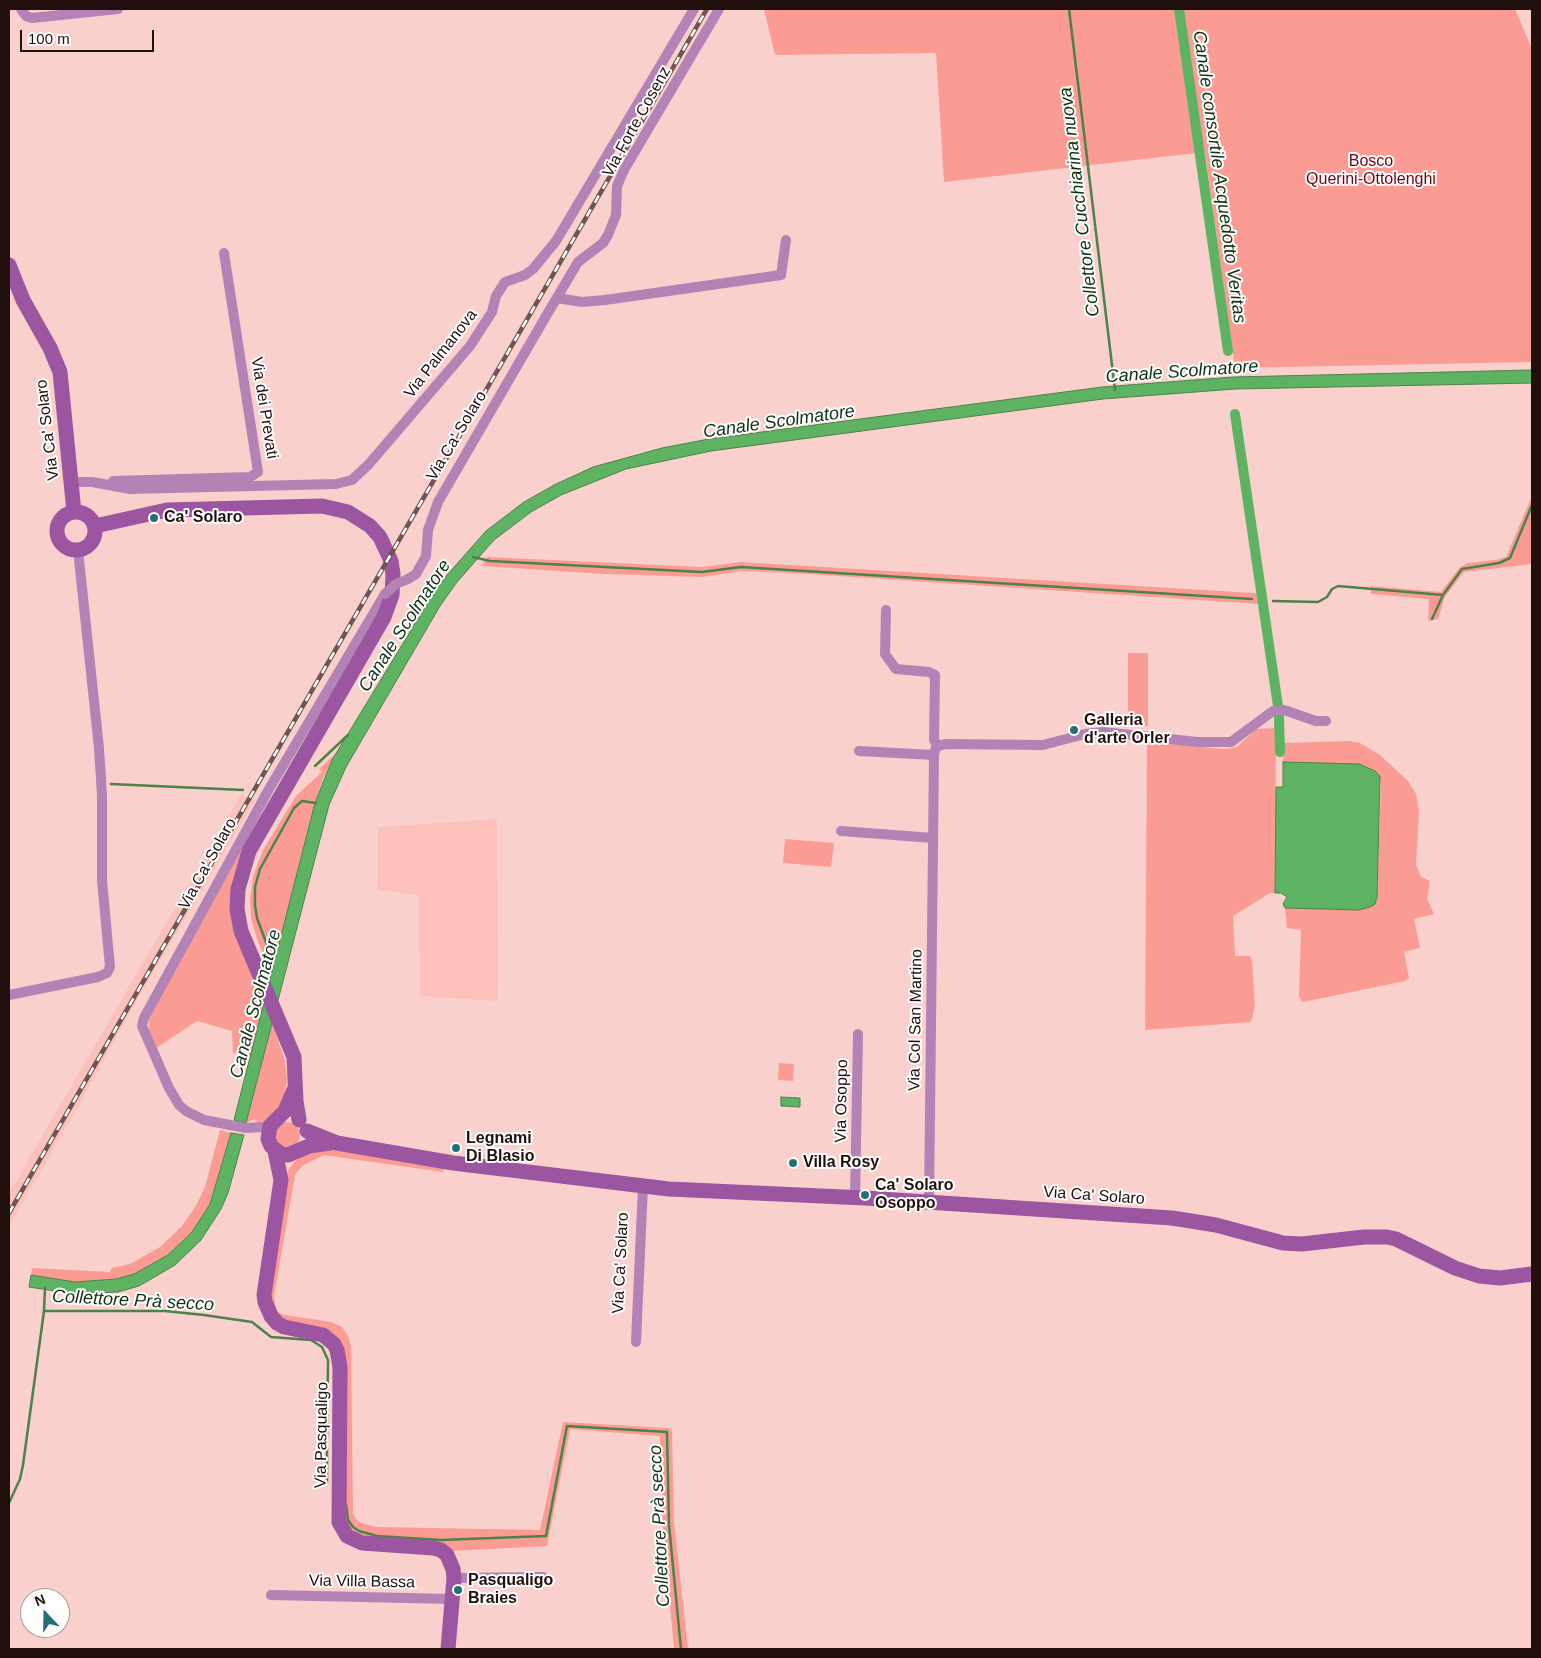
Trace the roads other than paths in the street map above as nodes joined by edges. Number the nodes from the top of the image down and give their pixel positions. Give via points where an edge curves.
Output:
1 (21, 9) edge
2 (118, 9) edge
3 (694, 9) edge
4 (719, 9) edge
5 (786, 240) dead end
6 (224, 253) dead end
7 (9, 265) edge
8 (557, 298) junction
9 (72, 482) junction
10 (103, 484) junction
11 (74, 512) junction
12 (95, 526) junction
13 (78, 550) junction
14 (886, 610) dead end
15 (1326, 721) dead end
16 (936, 750) junction
17 (859, 751) dead end
18 (841, 831) dead end
19 (932, 838) junction
20 (9, 995) edge
21 (858, 1034) dead end
22 (295, 1088) junction
23 (276, 1120) junction
24 (303, 1125) junction
25 (246, 1128) junction
26 (337, 1143) junction
27 (273, 1148) junction
28 (298, 1151) junction
29 (281, 1180) junction
30 (643, 1186) junction
31 (855, 1198) junction
32 (929, 1203) junction
33 (1532, 1274) edge
34 (636, 1342) dead end
35 (543, 1577) dead end
36 (454, 1578) junction
37 (271, 1595) dead end
38 (452, 1599) junction
39 (448, 1649) edge

1 - 2 street via 32,18
3 - 10 street, Via Palmanova via 556,241 533,269 505,282 496,296 492,312 470,346 352,480 336,484 130,489
4 - 8 street, Via Forte Cosenz via 616,186 616,215 608,234 578,262
5 - 8 street via 781,274 604,300 582,302
6 - 10 street, Via dei Prevati via 258,472 250,477
7 - 9 street, Via Ca' Solaro via 60,372
8 - 25 street, Via Ca' Solaro, bridge via 438,502 428,530 426,556 416,574 385,594 269,789 144,1018 142,1026 179,1105 199,1118
9 - 10 street, Via Palmanova
9 - 11 street, Via Ca' Solaro
11 - 12 street via 84,514
11 - 13 street via 63,517 57,533 62,544
12 - 13 street via 90,545
12 - 22 street, Via Ca' Solaro via 167,510 322,506 358,517 370,526 387,550 393,583 384,617 269,816 243,865 238,889 239,922 245,943 294,1057
13 - 20 street via 99,748 102,880 111,962 109,970 98,977
14 - 16 street, Via Col San Martino via 885,654 896,669 929,672 935,676
15 - 16 street via 1316,721 1284,710 1273,711 1231,742 1103,732 1043,745
16 - 17 street
16 - 19 street, Via Col San Martino
18 - 19 street
19 - 32 street, Via Col San Martino
21 - 31 street, Via Osoppo
22 - 23 street, Via Ca' Solaro via 290,1102
22 - 24 street, Via Ca' Solaro
23 - 24 street, Via Ca' Solaro via 287,1116
23 - 25 street, Via Ca' Solaro via 259,1128
23 - 27 street, Via Ca' Solaro via 268,1133
24 - 26 street, Via Ca' Solaro via 318,1137
24 - 28 street, Via Ca' Solaro via 307,1138
25 - 27 street, Via Ca' Solaro
26 - 28 street, Via Ca' Solaro via 319,1143
26 - 30 street, Via Ca' Solaro via 453,1163
27 - 28 street, Via Ca' Solaro via 281,1154
27 - 29 street, Via Pasqualigo
28 - 29 street, Via Pasqualigo
29 - 36 street, Via Pasqualigo via 265,1302 277,1323 323,1335 337,1350 340,1367 338,1513 342,1529 353,1540 362,1543 441,1550 451,1561
30 - 31 street, Via Ca' Solaro
30 - 34 street, Via Ca' Solaro
31 - 32 street, Via Ca' Solaro
32 - 33 street, Via Ca' Solaro via 1190,1220 1283,1243 1387,1238 1479,1276 1500,1278
35 - 36 street
36 - 38 street, Via Pasqualigo
37 - 38 street, Via Villa Bassa
38 - 39 street, Via Pasqualigo

